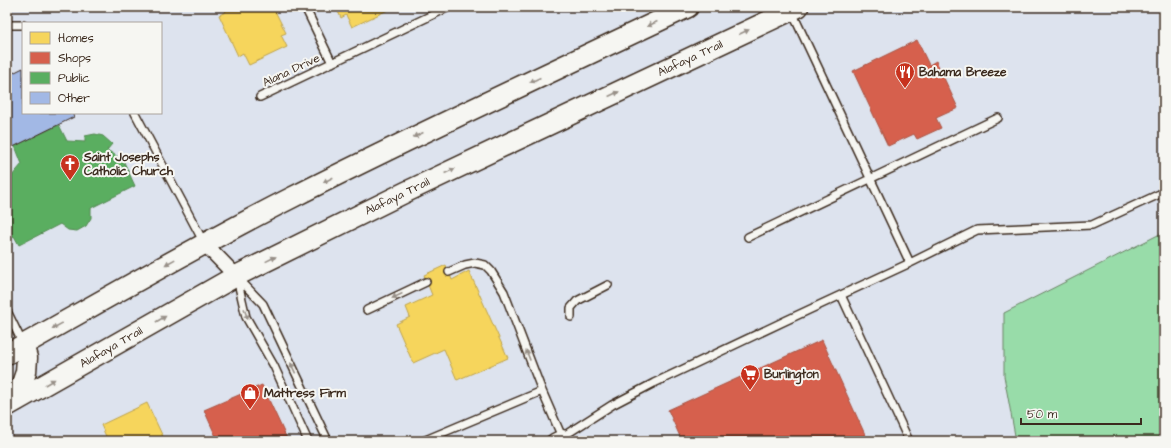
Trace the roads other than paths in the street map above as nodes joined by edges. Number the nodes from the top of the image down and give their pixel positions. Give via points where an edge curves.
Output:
1 (305, 7) edge
2 (449, 7) edge
3 (688, 7) edge
4 (792, 8) edge
5 (7, 25) edge
6 (22, 25) edge
7 (332, 63) junction
8 (260, 97) dead end
9 (136, 114) edge
10 (998, 118) dead end
11 (870, 178) junction
12 (1164, 192) edge
13 (748, 236) dead end
14 (204, 243) junction
15 (910, 263) junction
16 (449, 272) dead end
17 (236, 276) junction
18 (426, 282) dead end
19 (608, 285) dead end
20 (841, 295) junction
21 (367, 310) dead end
22 (7, 311) edge
23 (571, 317) dead end
24 (15, 349) edge
25 (542, 391) junction
26 (11, 404) edge
27 (558, 439) edge
28 (308, 441) edge
29 (328, 441) edge
30 (423, 441) edge
31 (909, 441) edge

1 - 7 lane, Alana Drive
2 - 7 lane, Alana Drive
3 -> 14 main road via 387,150
4 - 11 lane
17 -> 4 main road, Alafaya Trail
5 - 6 lane
7 - 8 lane, Alana Drive
9 - 14 lane
10 - 11 lane
11 - 13 lane
11 - 15 lane
12 - 15 lane via 1092,225 977,230
14 - 17 street
14 -> 24 main road
15 - 20 lane
25 -> 16 lane via 504,292 491,271 485,265 475,263
26 -> 17 main road, Alafaya Trail
17 -> 28 lane via 246,317 274,366
29 -> 17 lane via 263,304
18 -> 21 lane
19 - 23 lane via 577,301 571,308
20 - 27 lane via 654,383 612,405
20 - 31 lane
22 - 24 lane
24 - 26 main road via 27,358 26,372
25 - 27 lane
25 - 30 lane

